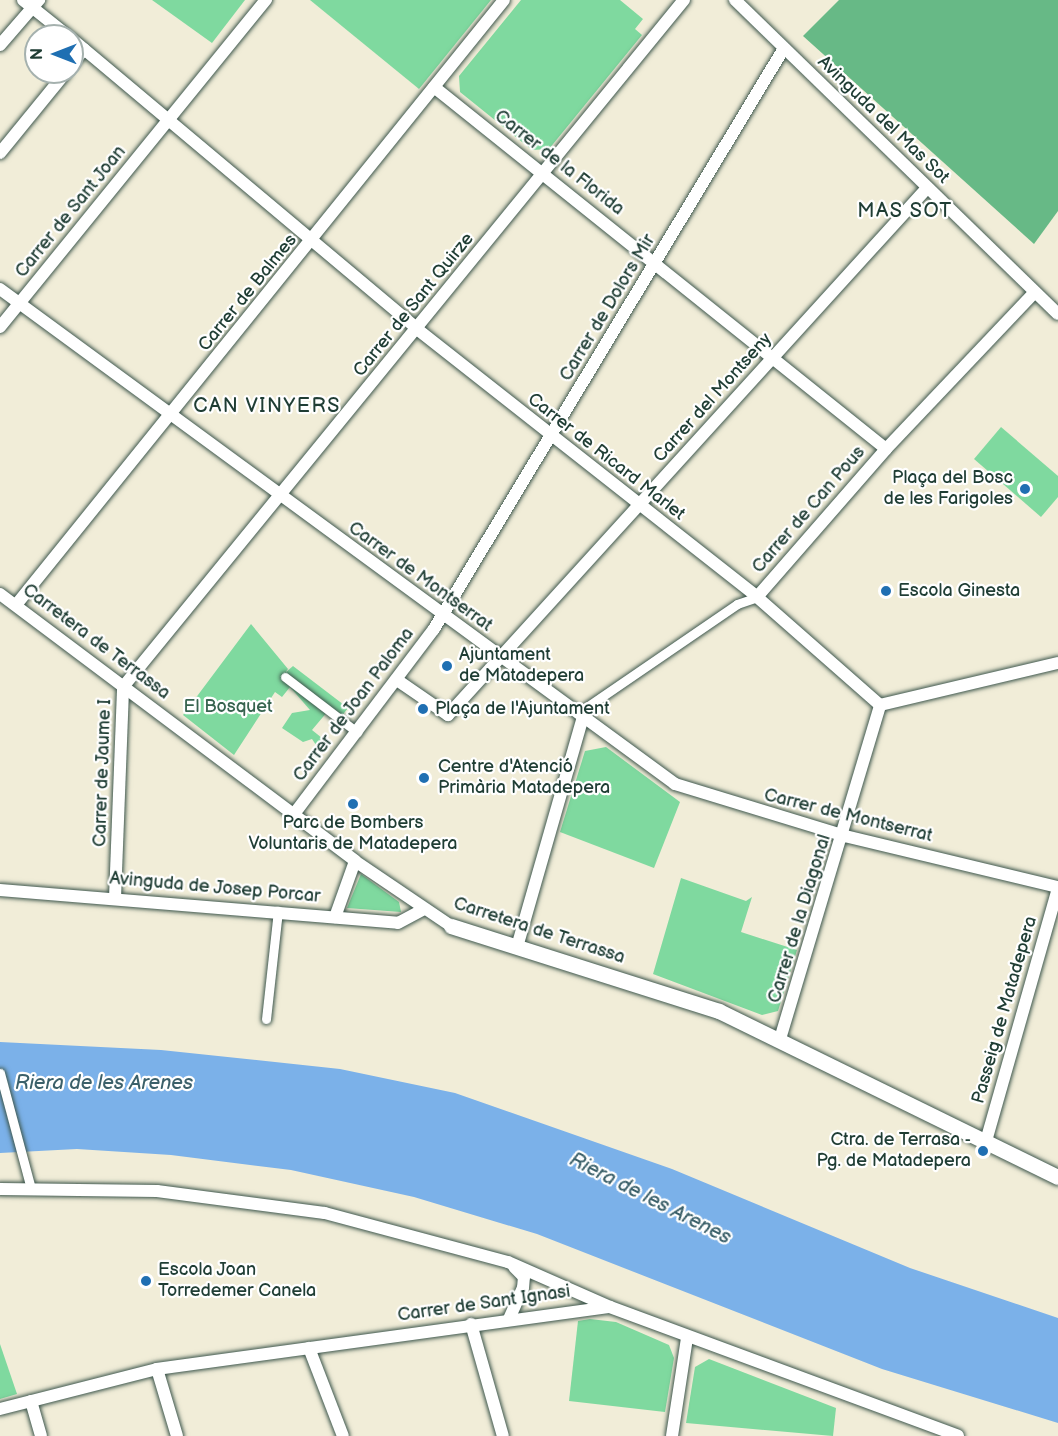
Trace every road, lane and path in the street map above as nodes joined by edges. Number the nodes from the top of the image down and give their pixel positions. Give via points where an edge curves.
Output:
1 (266, 0) edge
2 (504, 0) edge
3 (684, 0) edge
4 (735, 0) edge
5 (32, 3) edge
6 (55, 24) edge
7 (0, 45) edge
8 (784, 48) junction
9 (84, 49) edge
10 (56, 84) edge
11 (434, 87) junction
12 (169, 119) junction
13 (0, 153) edge
14 (545, 174) junction
15 (927, 188) junction
16 (313, 243) junction
17 (656, 263) junction
18 (0, 289) edge
19 (1035, 292) junction
20 (20, 303) junction
21 (1058, 314) edge
22 (0, 327) edge
23 (417, 329) junction
24 (772, 358) junction
25 (171, 416) junction
26 (550, 437) junction
27 (886, 449) junction
28 (282, 497) junction
29 (639, 507) junction
30 (0, 594) edge
31 (757, 597) junction
32 (16, 605) junction
33 (442, 616) junction
34 (502, 659) junction
35 (1058, 663) edge
36 (285, 677) dead end
37 (397, 680) junction
38 (123, 687) junction
39 (880, 705) junction
40 (580, 715) junction
41 (357, 732) junction
42 (294, 814) junction
43 (845, 836) junction
44 (355, 861) junction
45 (1058, 888) edge
46 (0, 890) edge
47 (115, 898) junction
48 (422, 910) junction
49 (278, 911) junction
50 (335, 916) junction
51 (450, 926) joint
52 (517, 947) junction
53 (266, 1019) dead end
54 (780, 1039) junction
55 (0, 1072) edge
56 (986, 1141) junction
57 (1058, 1177) edge
58 (0, 1189) edge
59 (31, 1189) junction
60 (508, 1262) junction
61 (610, 1307) junction
62 (509, 1318) junction
63 (471, 1324) junction
64 (687, 1338) junction
65 (309, 1348) junction
66 (157, 1369) junction
67 (31, 1401) junction
68 (0, 1409) edge
69 (41, 1436) edge
70 (177, 1436) edge
71 (343, 1436) edge
72 (503, 1436) edge
73 (672, 1436) edge
74 (958, 1436) edge

1 - 12 street, Carrer de Sant Joan
2 - 11 street, Carrer de Balmes
3 - 14 street, Carrer de Sant Quirze
4 - 8 street, Avinguda del Mas Sot
5 - 6 street
5 - 7 street
8 - 15 street, Avinguda del Mas Sot
8 - 17 street, Carrer de Dolors Mir
9 - 12 street, Carrer de Ricard Marlet
10 - 13 street
11 - 14 street, Carrer de la Florida
11 - 16 street, Carrer de Balmes
12 - 16 street, Carrer de Ricard Marlet
12 - 20 street, Carrer de Sant Joan
14 - 17 street, Carrer de la Florida
14 - 23 street, Carrer de Sant Quirze
15 - 19 street, Avinguda del Mas Sot
15 - 24 street, Carrer del Montseny
16 - 23 street, Carrer de Ricard Marlet
16 - 25 street, Carrer de Balmes
17 - 24 street, Carrer de la Florida
17 - 26 street, Carrer de Dolors Mir
18 - 20 street, Carrer de Montserrat
19 - 21 street, Avinguda del Mas Sot
19 - 27 street, Carrer de Can Pous
20 - 22 street, Carrer de Sant Joan
20 - 25 street, Carrer de Montserrat
23 - 26 street, Carrer de Ricard Marlet
23 - 28 street, Carrer de Sant Quirze
24 - 27 street, Carrer de la Florida
24 - 29 street, Carrer del Montseny
25 - 28 street, Carrer de Montserrat
25 - 32 street, Carrer de Balmes
26 - 29 street, Carrer de Ricard Marlet
26 - 33 street, Carrer de Dolors Mir
27 - 31 street, Carrer de Can Pous
28 - 33 street, Carrer de Montserrat
28 - 38 street, Carrer de Sant Quirze
29 - 31 street, Carrer de Ricard Marlet
29 - 34 street, Carrer del Montseny
30 - 32 street, Carretera de Terrassa
31 - 39 street, Carrer de Ricard Marlet
31 - 40 street, Carrer de Can Pous via 737,604
32 - 38 street, Carretera de Terrassa
33 - 34 street, Carrer de Montserrat
33 - 37 street, Carrer de Joan Paloma
34 - 37 street via 448,715
34 - 40 street, Carrer de Montserrat
35 - 39 street
36 - 41 street
37 - 41 street, Carrer de Joan Paloma
38 - 42 street, Carretera de Terrassa
38 - 47 street, Carrer de Jaume I
39 - 43 street, Carrer de la Diagonal
40 - 43 street, Carrer de Montserrat via 694,794
40 - 52 street
41 - 42 street, Carrer de Joan Paloma
42 - 44 street, Carretera de Terrassa
43 - 45 street, Carrer de Montserrat
43 - 54 street, Carrer de la Diagonal
44 - 48 street, Carretera de Terrassa
44 - 50 street
45 - 56 street, Passeig de Matadepera
46 - 47 street, Avinguda de Josep Porcar
47 - 49 street, Avinguda de Josep Porcar
48 - 50 street, Avinguda de Josep Porcar via 403,923
48 - 51 street, Carretera de Terrassa
49 - 50 street, Avinguda de Josep Porcar
49 - 53 street
51 - 52 street, Carretera de Terrassa
52 - 54 street, Carretera de Terrassa via 678,995
54 - 56 street, Carretera de Terrassa
55 - 59 street
56 - 57 street, Carretera de Terrassa
58 - 59 street
59 - 60 street via 157,1191 249,1200 388,1227
60 - 61 street
60 - 62 street via 524,1277
61 - 62 street, Carrer de Sant Ignasi
61 - 64 street, Carrer de Sant Ignasi
62 - 63 street, Carrer de Sant Ignasi
63 - 65 street, Carrer de Sant Ignasi
63 - 72 street
64 - 73 street
64 - 74 street, Carrer de Sant Ignasi
65 - 66 street, Carrer de Sant Ignasi
65 - 71 street
66 - 67 street, Carrer de Sant Ignasi
66 - 70 street
67 - 68 street, Carrer de Sant Ignasi
67 - 69 street

